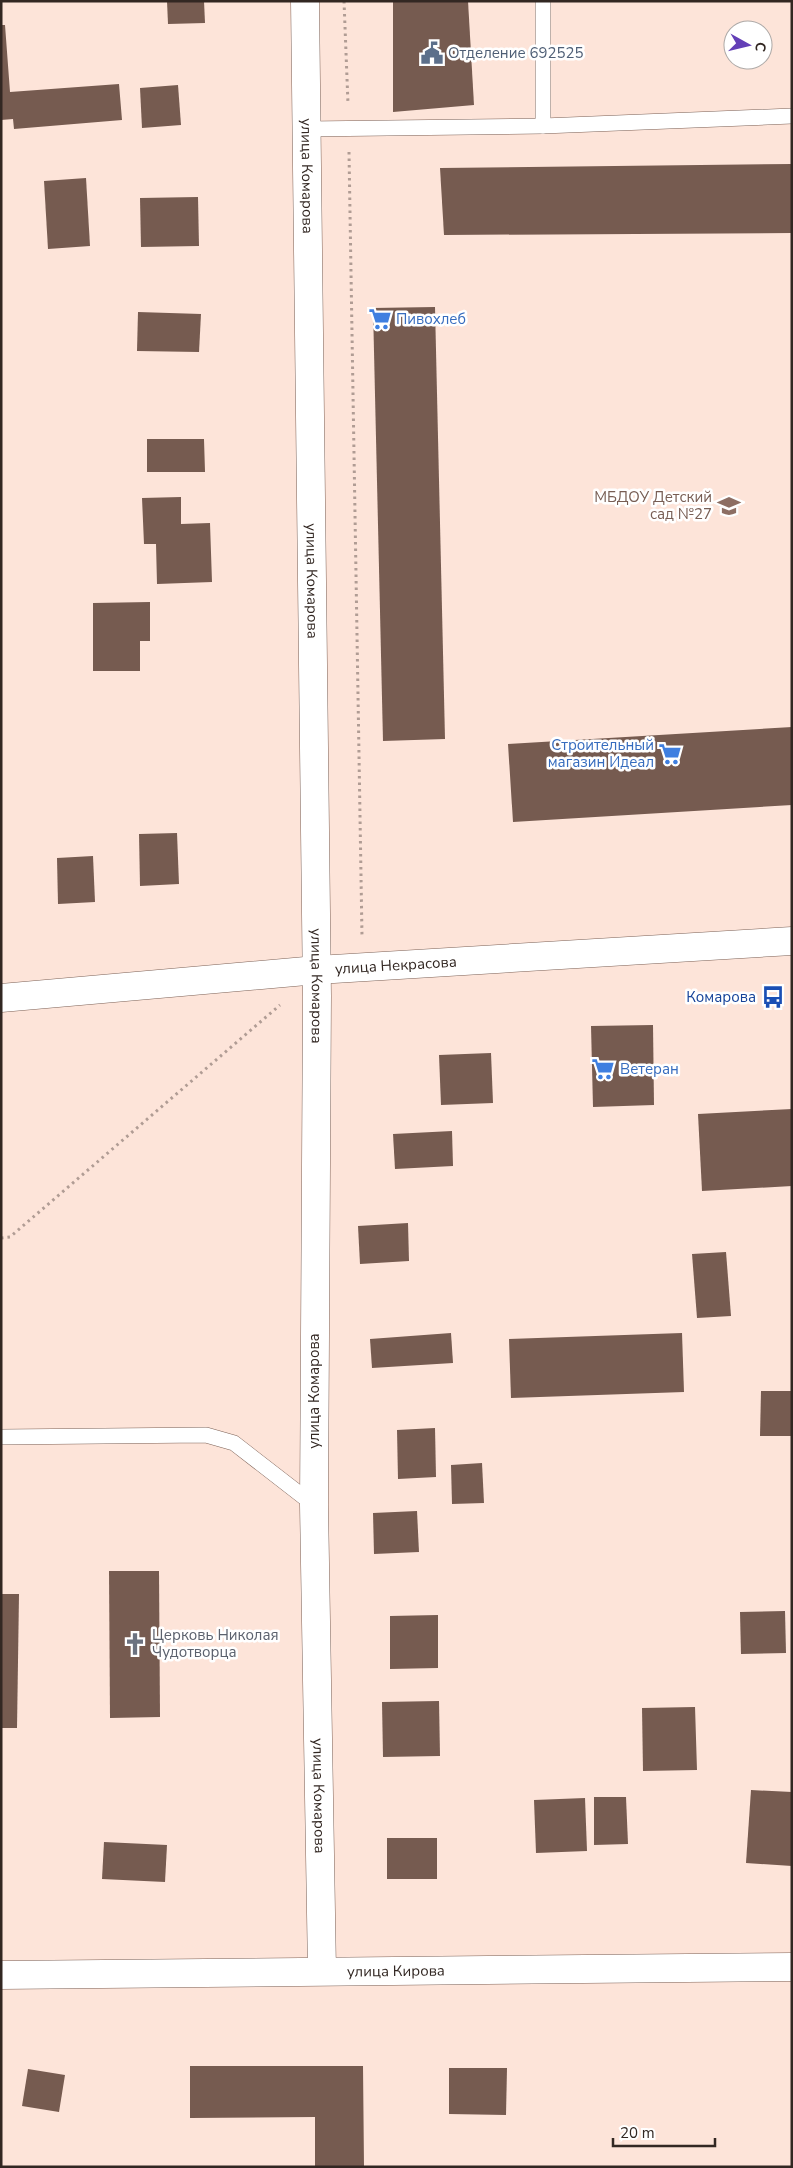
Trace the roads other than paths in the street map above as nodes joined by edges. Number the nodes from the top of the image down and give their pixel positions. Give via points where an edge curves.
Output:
1 (305, 1) edge
2 (543, 1) edge
3 (792, 116) edge
4 (543, 126) junction
5 (306, 129) junction
6 (792, 941) edge
7 (317, 970) junction
8 (1, 998) edge
9 (1, 1437) edge
10 (314, 1505) junction
11 (792, 1967) edge
12 (322, 1972) junction
13 (1, 1975) edge

1 - 5 main road, улица Комарова
2 - 4 lane
3 - 4 lane
4 - 5 lane
5 - 7 main road, улица Комарова
6 - 7 main road, улица Некрасова
7 - 8 main road, улица Некрасова
7 - 10 main road, улица Комарова
9 - 10 lane via 206,1435 234,1442
10 - 12 main road, улица Комарова
11 - 12 main road, улица Кирова
12 - 13 main road, улица Кирова

